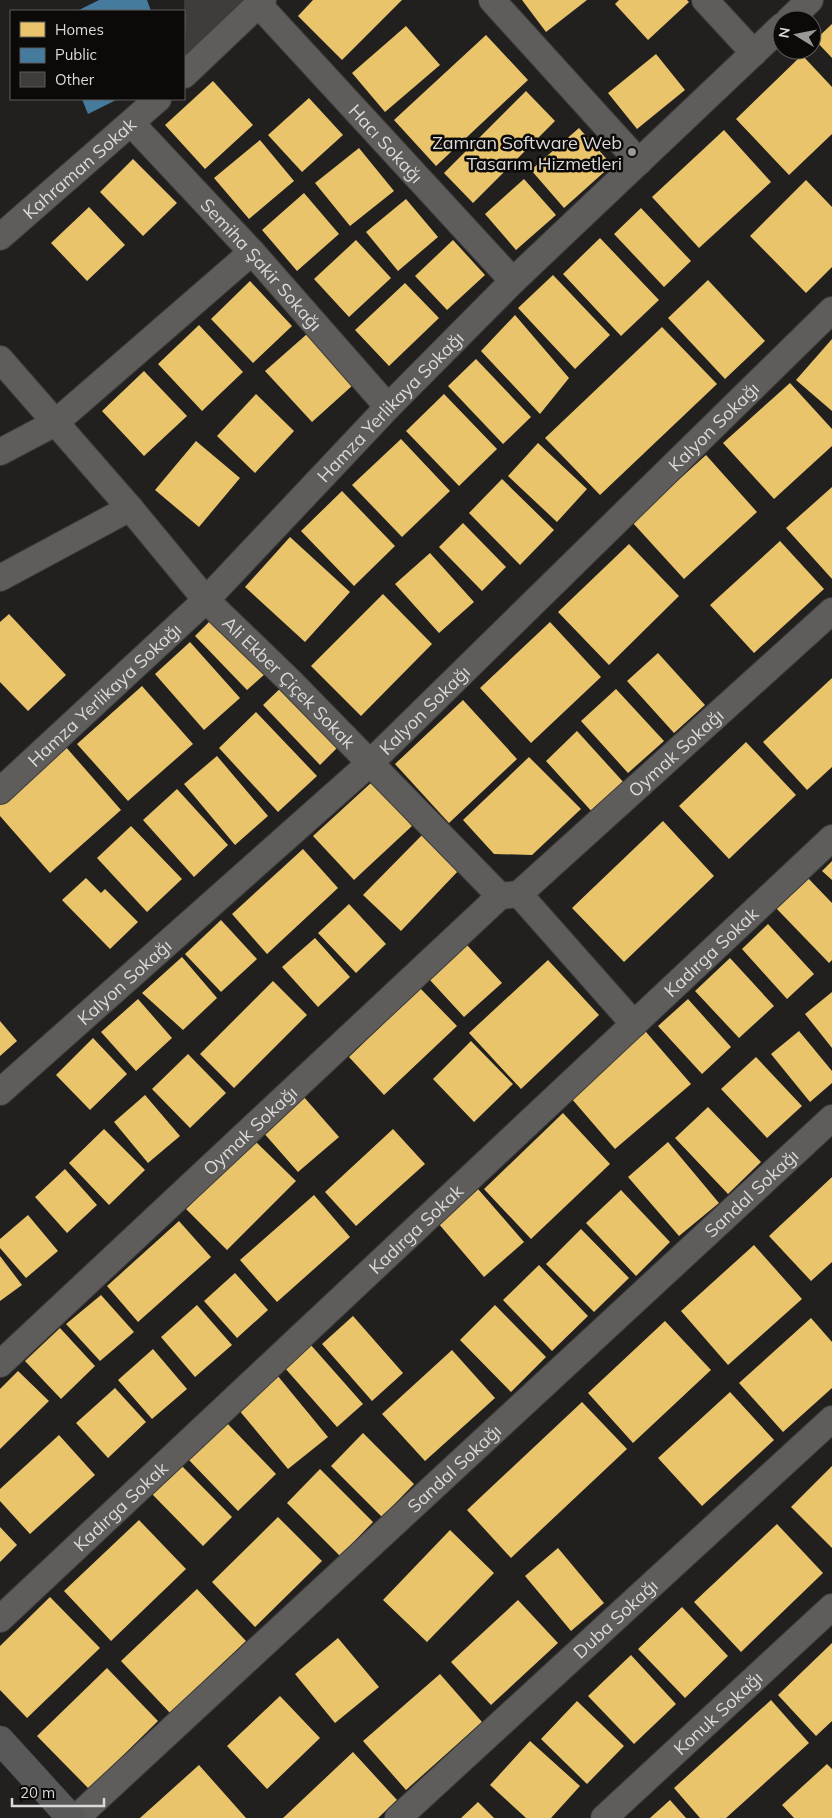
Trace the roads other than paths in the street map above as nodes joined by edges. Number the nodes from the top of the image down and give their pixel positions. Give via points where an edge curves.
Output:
1 (492, 0) edge
2 (705, 0) edge
3 (810, 0) edge
4 (261, 2) edge
5 (800, 10) edge
6 (772, 36) edge
7 (754, 53) junction
8 (185, 74) edge
9 (157, 100) edge
10 (132, 124) junction
11 (639, 162) junction
12 (0, 237) edge
13 (252, 252) junction
14 (513, 281) junction
15 (832, 310) edge
16 (0, 359) edge
17 (388, 407) junction
18 (55, 423) junction
19 (0, 452) edge
20 (130, 508) junction
21 (0, 578) edge
22 (206, 600) junction
23 (832, 611) edge
24 (369, 764) junction
25 (0, 791) edge
26 (832, 838) edge
27 (509, 895) junction
28 (634, 1024) junction
29 (0, 1092) edge
30 (832, 1118) edge
31 (0, 1364) edge
32 (832, 1418) edge
33 (832, 1607) edge
34 (0, 1619) edge
35 (0, 1740) edge
36 (71, 1818) edge
37 (76, 1818) edge
38 (398, 1818) edge
39 (604, 1818) edge

1 - 11 street
2 - 7 street
3 - 5 street
4 - 8 street
4 - 14 street, Hacı Sokağı
6 - 7 street, Hamza Yerlikaya Sokağı
7 - 11 street, Hamza Yerlikaya Sokağı
9 - 10 street, Kahraman Sokak
10 - 12 street, Kahraman Sokak
10 - 13 street, Semiha Şakir Sokağı
11 - 14 street, Hamza Yerlikaya Sokağı
13 - 17 street, Semiha Şakir Sokağı
13 - 18 street
14 - 17 street, Hamza Yerlikaya Sokağı
15 - 24 street, Kalyon Sokağı
16 - 18 street, Ali Ekber Çiçek Sokak
17 - 22 street, Hamza Yerlikaya Sokağı
18 - 19 street
18 - 20 street, Ali Ekber Çiçek Sokak
20 - 21 street
20 - 22 street, Ali Ekber Çiçek Sokak
22 - 24 street, Ali Ekber Çiçek Sokak
22 - 25 street, Hamza Yerlikaya Sokağı
23 - 27 street, Oymak Sokağı
24 - 27 street, Ali Ekber Çiçek Sokak
24 - 29 street, Kalyon Sokağı
26 - 28 street, Kadırga Sokak
27 - 28 street, Ali Ekber Çiçek Sokak
27 - 31 street, Oymak Sokağı
28 - 34 street, Kadırga Sokak
30 - 37 street, Sandal Sokağı
32 - 38 street, Duba Sokağı
33 - 39 street, Konuk Sokağı
35 - 36 main road

